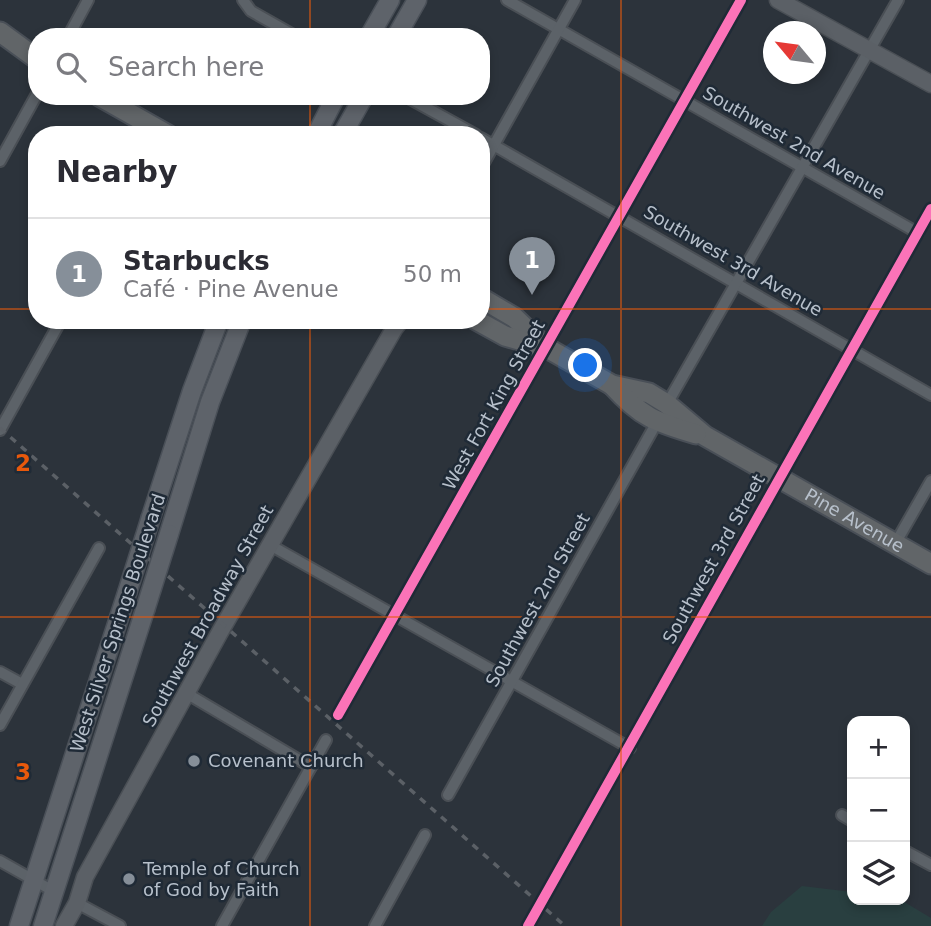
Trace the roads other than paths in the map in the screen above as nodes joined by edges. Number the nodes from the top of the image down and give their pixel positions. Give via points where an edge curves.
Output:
1 (88, 0) edge
2 (243, 0) edge
3 (390, 0) edge
4 (408, 0) edge
5 (417, 0) edge
6 (507, 0) edge
7 (575, 0) edge
8 (741, 0) edge
9 (778, 0) edge
10 (898, 0) edge
11 (73, 28) edge
12 (281, 28) edge
13 (374, 28) edge
14 (401, 28) edge
15 (402, 28) edge
16 (559, 29) junction
17 (0, 32) edge
18 (0, 48) edge
19 (868, 49) junction
20 (28, 54) edge
21 (28, 58) edge
22 (931, 84) edge
23 (683, 100) junction
24 (31, 105) edge
25 (115, 105) edge
26 (331, 105) edge
27 (358, 105) edge
28 (421, 105) edge
29 (153, 126) edge
30 (321, 126) edge
31 (347, 126) edge
32 (460, 126) edge
33 (490, 143) edge
34 (494, 145) junction
35 (490, 152) edge
36 (0, 161) edge
37 (802, 167) junction
38 (931, 209) edge
39 (618, 216) junction
40 (918, 233) junction
41 (736, 284) junction
42 (490, 303) edge
43 (490, 328) edge
44 (56, 329) edge
45 (215, 329) edge
46 (238, 329) edge
47 (394, 329) edge
48 (547, 348) junction
49 (852, 349) junction
50 (612, 385) junction
51 (931, 395) edge
52 (667, 404) junction
53 (657, 422) junction
54 (0, 430) edge
55 (705, 436) junction
56 (779, 478) junction
57 (931, 481) edge
58 (895, 544) junction
59 (270, 545) junction
60 (99, 548) dead end
61 (931, 564) edge
62 (395, 616) junction
63 (0, 672) edge
64 (512, 683) junction
65 (22, 684) junction
66 (186, 693) junction
67 (338, 715) dead end
68 (0, 724) edge
69 (326, 740) dead end
70 (630, 748) junction
71 (312, 766) junction
72 (448, 795) dead end
73 (425, 835) dead end
74 (910, 853) edge
75 (0, 861) edge
76 (931, 865) edge
77 (36, 881) junction
78 (55, 892) junction
79 (77, 903) junction
80 (19, 926) edge
81 (43, 926) edge
82 (64, 926) edge
83 (120, 926) edge
84 (222, 926) edge
85 (375, 926) edge
86 (528, 926) edge

1 - 11 street
2 - 12 street via 251,11
3 - 13 main road
4 - 14 main road
5 - 15 main road
6 - 16 street, Southwest 2nd Avenue
7 - 16 street
8 - 23 street, West Fort King Street
9 - 19 street
10 - 19 street
16 - 23 street, Southwest 2nd Avenue
16 - 34 street
17 - 20 highway
18 - 21 highway
19 - 22 street
19 - 37 street
23 - 37 street, Southwest 2nd Avenue
23 - 39 street, West Fort King Street
24 - 36 street
25 - 29 highway
26 - 30 main road
27 - 31 main road
28 - 32 street
33 - 34 street, Southwest 3rd Avenue
34 - 35 street
34 - 39 street, Southwest 3rd Avenue
37 - 40 street, Southwest 2nd Avenue
37 - 41 street
38 - 40 street, Southwest 3rd Street
39 - 41 street, Southwest 3rd Avenue
39 - 48 street, West Fort King Street
40 - 49 street, Southwest 3rd Street
41 - 49 street, Southwest 3rd Avenue
41 - 52 street
42 - 48 highway, Pine Avenue via 515,317
43 - 48 highway, Pine Avenue
44 - 54 street
45 - 77 main road, West Silver Springs Boulevard, bridge via 195,380
46 - 78 main road, West Silver Springs Boulevard, bridge via 210,402
47 - 59 street, Southwest Broadway Street
48 - 50 highway, Pine Avenue
48 - 62 street, West Fort King Street
49 - 51 street, Southwest 3rd Avenue
49 - 56 street, Southwest 3rd Street
50 - 52 highway, Pine Avenue via 649,393
50 - 53 highway, Pine Avenue via 635,410
52 - 55 highway, Pine Avenue
53 - 55 highway, Pine Avenue
53 - 64 street, Southwest 2nd Street
55 - 56 highway, Pine Avenue
56 - 58 highway, Pine Avenue
56 - 70 street, Southwest 3rd Street
57 - 58 street
58 - 61 highway, Pine Avenue
59 - 62 street
59 - 66 street, Southwest Broadway Street
60 - 65 street
62 - 64 street
62 - 67 street, West Fort King Street
63 - 65 street
64 - 70 street
64 - 72 street, Southwest 2nd Street
65 - 68 street
66 - 71 street
66 - 79 street, Southwest Broadway Street via 85,877
69 - 71 street
70 - 86 street, Southwest 3rd Street
71 - 84 street
73 - 85 street
74 - 76 street
75 - 77 street
77 - 78 street
77 - 80 main road, West Silver Springs Boulevard
78 - 81 main road, West Silver Springs Boulevard
79 - 82 street, Southwest Broadway Street
79 - 83 street

